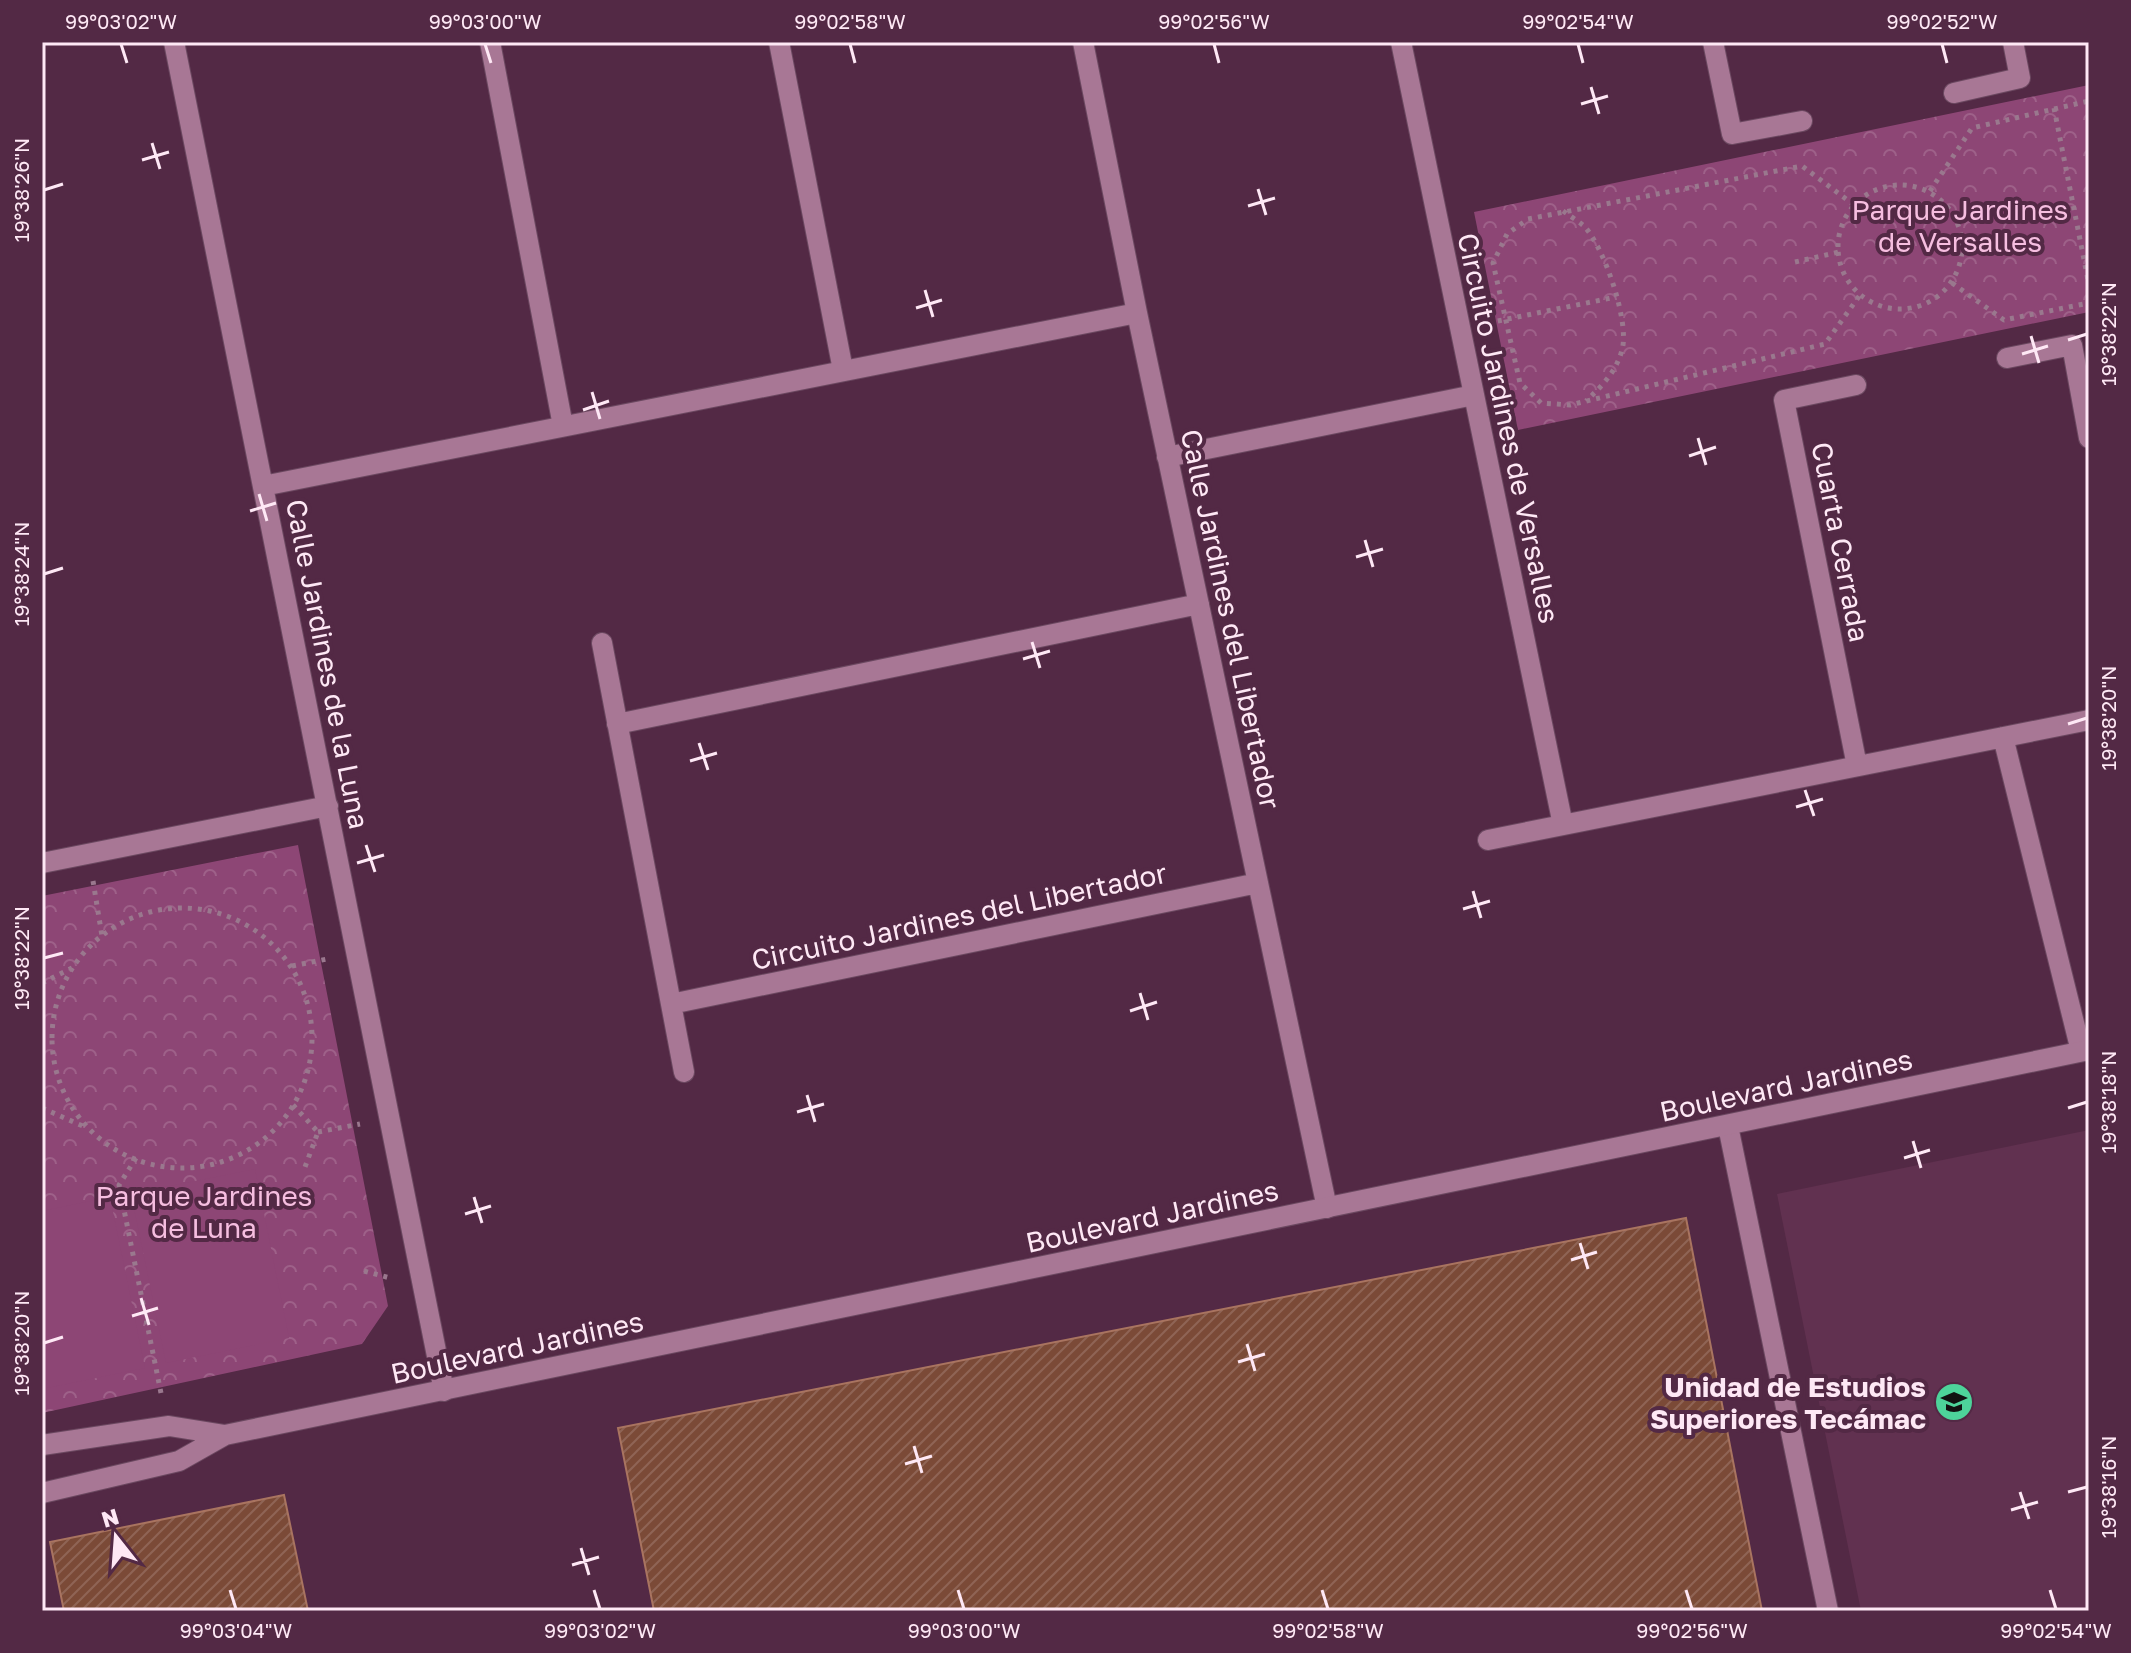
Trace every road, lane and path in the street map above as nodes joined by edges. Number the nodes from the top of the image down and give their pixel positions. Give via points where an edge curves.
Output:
1 (174, 42) edge
2 (490, 42) edge
3 (779, 42) edge
4 (1083, 42) edge
5 (1401, 42) edge
6 (1713, 42) edge
7 (2013, 42) edge
8 (1954, 93) dead end
9 (2089, 101) edge
10 (2054, 108) junction
11 (1802, 121) dead end
12 (1930, 191) junction
13 (1854, 205) junction
14 (1563, 211) junction
15 (1839, 252) junction
16 (1795, 262) dead end
17 (1952, 283) junction
18 (2089, 285) edge
19 (1860, 295) junction
20 (1616, 297) junction
21 (2089, 303) edge
22 (1137, 313) junction
23 (1505, 319) junction
24 (1460, 328) junction
25 (2007, 358) dead end
26 (843, 370) junction
27 (1856, 385) dead end
28 (1474, 395) junction
29 (1585, 401) junction
30 (563, 426) junction
31 (2089, 438) edge
32 (1167, 457) junction
33 (263, 486) junction
34 (1199, 604) junction
35 (602, 643) dead end
36 (2089, 720) edge
37 (617, 724) junction
38 (2003, 737) junction
39 (1857, 766) junction
40 (328, 806) junction
41 (1563, 825) junction
42 (1488, 840) dead end
43 (88, 854) junction
44 (42, 862) edge
45 (1258, 883) junction
46 (102, 936) junction
47 (72, 968) junction
48 (42, 983) edge
49 (671, 1004) junction
50 (2085, 1050) edge
51 (684, 1072) dead end
52 (293, 1105) junction
53 (42, 1108) edge
54 (390, 1118) junction
55 (1728, 1126) junction
56 (85, 1127) junction
57 (318, 1132) junction
58 (136, 1158) junction
59 (305, 1167) dead end
60 (1327, 1208) junction
61 (444, 1391) junction
62 (169, 1426) junction
63 (225, 1435) junction
64 (42, 1445) edge
65 (42, 1493) edge
66 (1828, 1611) edge

1 - 33 street, Calle Jardines de la Luna
2 - 30 street
3 - 26 street
4 - 22 street, Calle Jardines del Libertador
5 - 24 street, Circuito Jardines de Versalles
6 - 11 street via 1732,134
7 - 8 street via 2020,78
9 - 10 path
10 - 12 path via 1972,128
10 - 18 path
12 - 13 path via 1890,186
12 - 17 path via 1958,222 1961,264
13 - 14 path via 1802,166
13 - 15 path via 1843,221
14 - 20 path via 1585,227 1605,261
14 - 23 path via 1528,219 1507,234 1493,263
15 - 16 path
15 - 19 path via 1846,280
17 - 19 path via 1937,298 1897,310
17 - 21 path via 2004,320
19 - 29 path via 1825,344
20 - 23 path
20 - 29 path via 1623,348 1608,380
22 - 26 street
22 - 32 street, Calle Jardines del Libertador
23 - 24 path
23 - 29 path via 1520,383 1541,403
24 - 28 street, Circuito Jardines de Versalles
25 - 31 street via 2072,345
26 - 30 street
27 - 39 street, Cuarta Cerrada via 1784,400
28 - 32 street
28 - 41 street, Circuito Jardines de Versalles
30 - 33 street
32 - 34 street, Calle Jardines del Libertador
33 - 40 street, Calle Jardines de la Luna
34 - 37 street
34 - 45 street, Calle Jardines del Libertador
35 - 37 street
36 - 38 street
37 - 49 street
38 - 39 street
38 - 50 street
39 - 41 street
40 - 43 street
40 - 54 street, Calle Jardines de la Luna
41 - 42 street
43 - 44 street
43 - 46 path
45 - 49 street, Circuito Jardines del Libertador
45 - 60 street, Calle Jardines del Libertador
46 - 47 path
46 - 52 path via 139,915 182,907 225,914 262,934 292,966 310,1006 313,1048 303,1090
47 - 48 path
47 - 56 path via 54,1007 51,1049 62,1091
49 - 51 street
50 - 55 street, Boulevard Jardines
52 - 57 path
52 - 58 path via 279,1126 245,1153 204,1167 161,1167
53 - 56 path
54 - 57 path
54 - 61 street, Calle Jardines de la Luna
55 - 60 street, Boulevard Jardines
55 - 66 street
56 - 58 path via 120,1154
57 - 59 path
58 - 62 path via 119,1185
60 - 61 street, Boulevard Jardines
61 - 63 street, Boulevard Jardines
62 - 63 street, Boulevard Jardines
62 - 64 street, Boulevard Jardines
63 - 65 street, Boulevard Jardines via 179,1461

